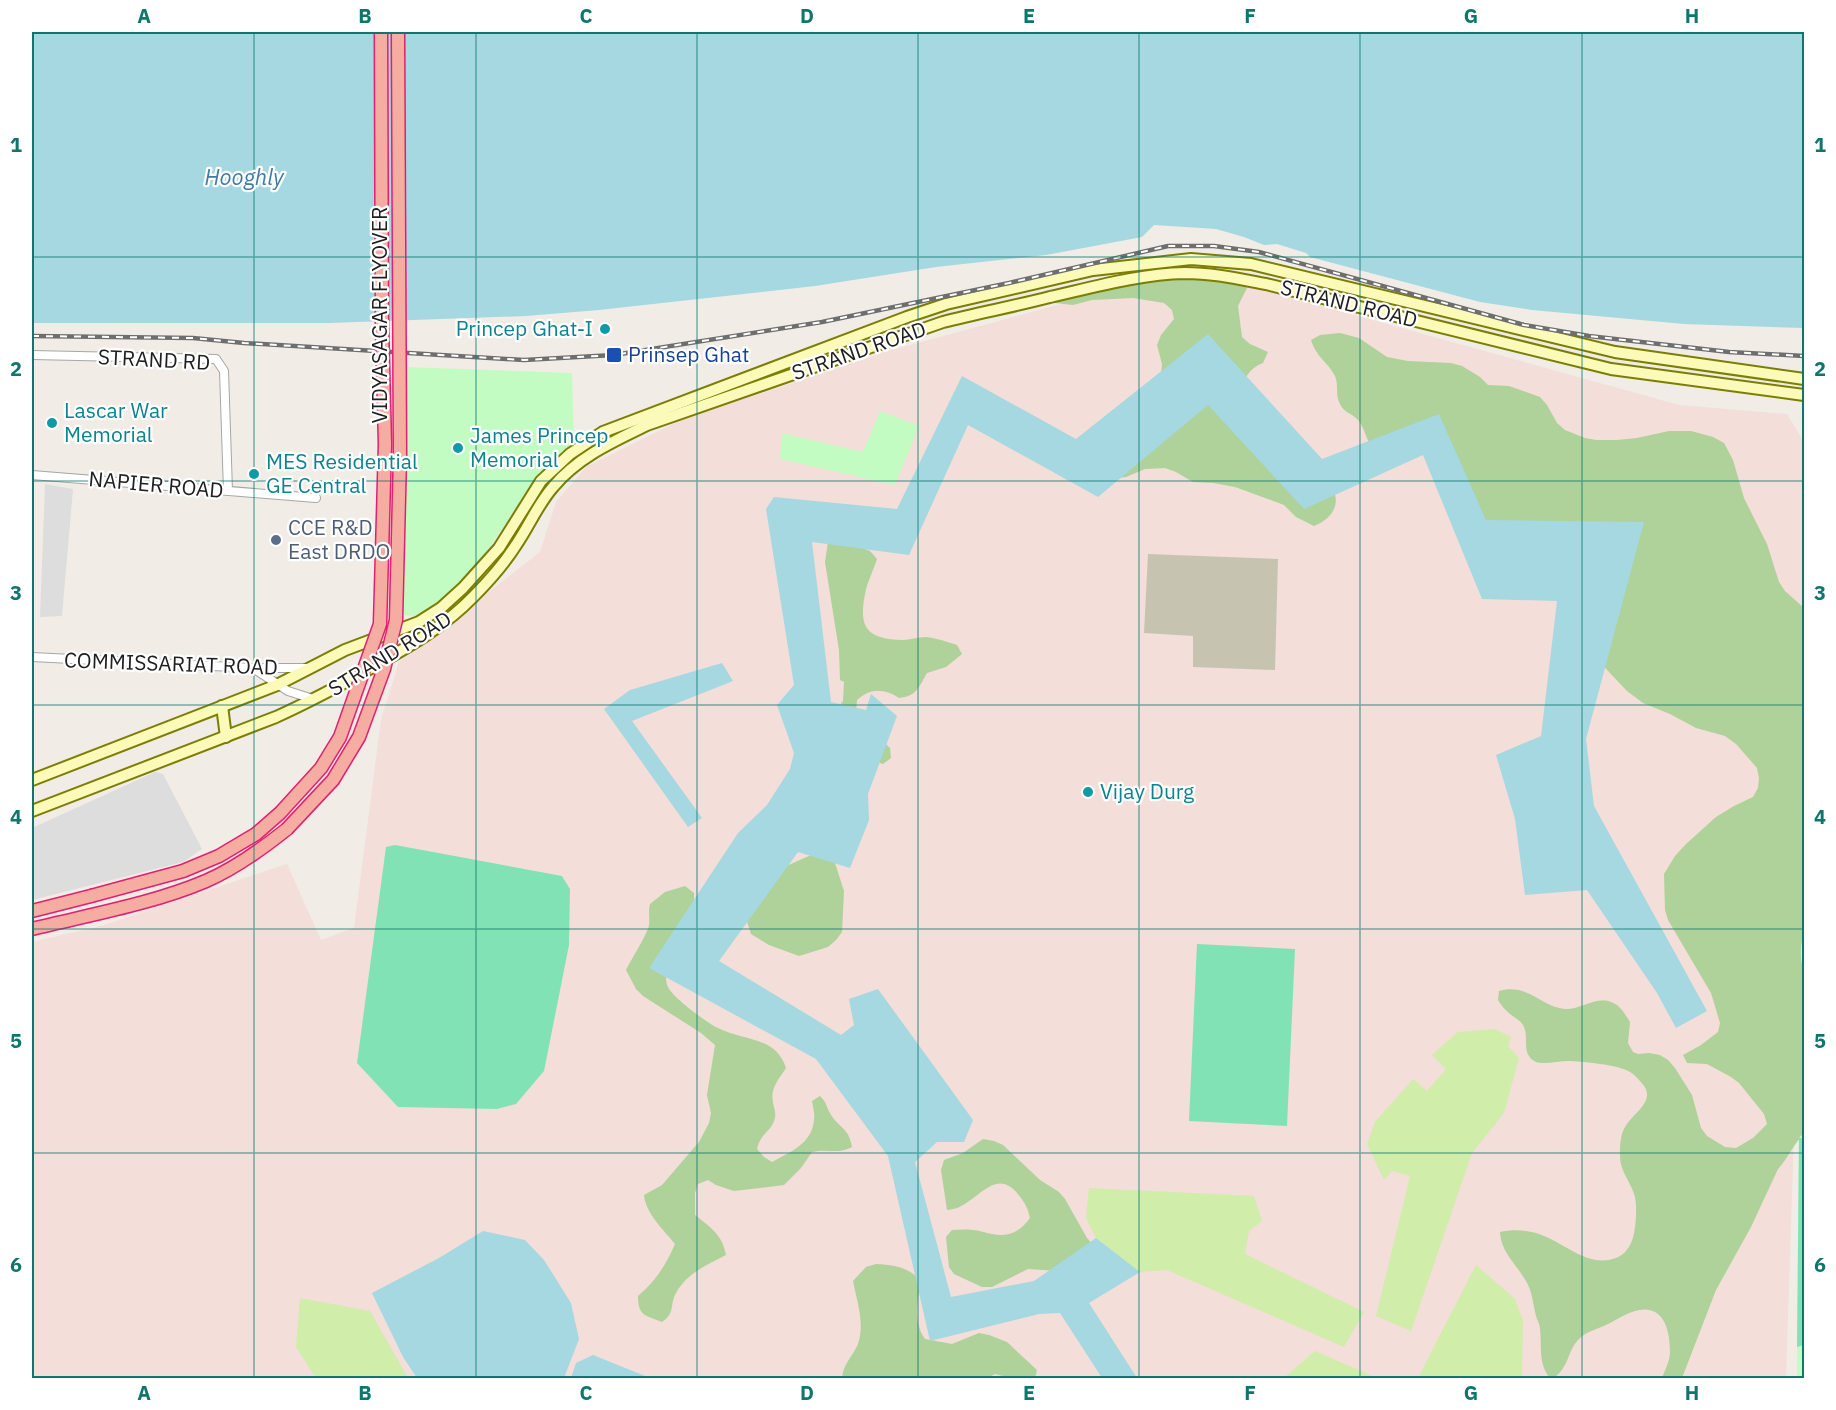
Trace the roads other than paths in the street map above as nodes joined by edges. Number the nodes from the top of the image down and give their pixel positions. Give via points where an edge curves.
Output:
1 (381, 32) edge
2 (398, 32) edge
3 (1092, 270) junction
4 (1098, 286) junction
5 (1615, 352) junction
6 (32, 355) edge
7 (1611, 369) junction
8 (1804, 379) edge
9 (1804, 394) edge
10 (32, 475) edge
11 (228, 491) junction
12 (316, 498) dead end
13 (32, 657) edge
14 (253, 668) junction
15 (311, 668) junction
16 (277, 685) junction
17 (315, 700) junction
18 (222, 706) junction
19 (226, 737) junction
20 (32, 780) edge
21 (33, 807) edge
22 (32, 910) edge
23 (32, 930) edge

1 - 22 highway, VIDYASAGAR FLYOVER, bridge via 385,444 380,624 340,737 321,768 280,813 256,834 219,856 183,871
2 - 23 highway, VIDYASAGAR FLYOVER, bridge via 400,456 396,620 384,669 359,737 325,789 287,829 243,861 165,895
3 - 4 main road
3 - 5 main road, STRAND ROAD via 1191,259 1251,264
3 - 15 main road, STRAND ROAD via 907,316 603,432 570,454 541,481 499,548 441,608 419,622 345,650
4 - 7 main road, STRAND ROAD via 1183,273 1219,275
4 - 17 main road, STRAND ROAD via 943,322 646,425 602,447 576,464 551,488 516,546 477,594 454,615 402,651
5 - 7 main road
5 - 8 main road, STRAND ROAD
6 - 11 street, STRAND RD via 216,359 224,371
7 - 9 main road, STRAND ROAD
10 - 11 street, NAPIER ROAD
11 - 12 street, NAPIER ROAD
13 - 14 street, COMMISSARIAT ROAD
14 - 15 street, COMMISSARIAT ROAD
14 - 16 street
15 - 16 main road, STRAND ROAD
16 - 17 street
16 - 18 main road, STRAND ROAD
17 - 19 main road, STRAND ROAD
18 - 19 main road
18 - 20 main road, STRAND ROAD
19 - 21 main road, STRAND ROAD

